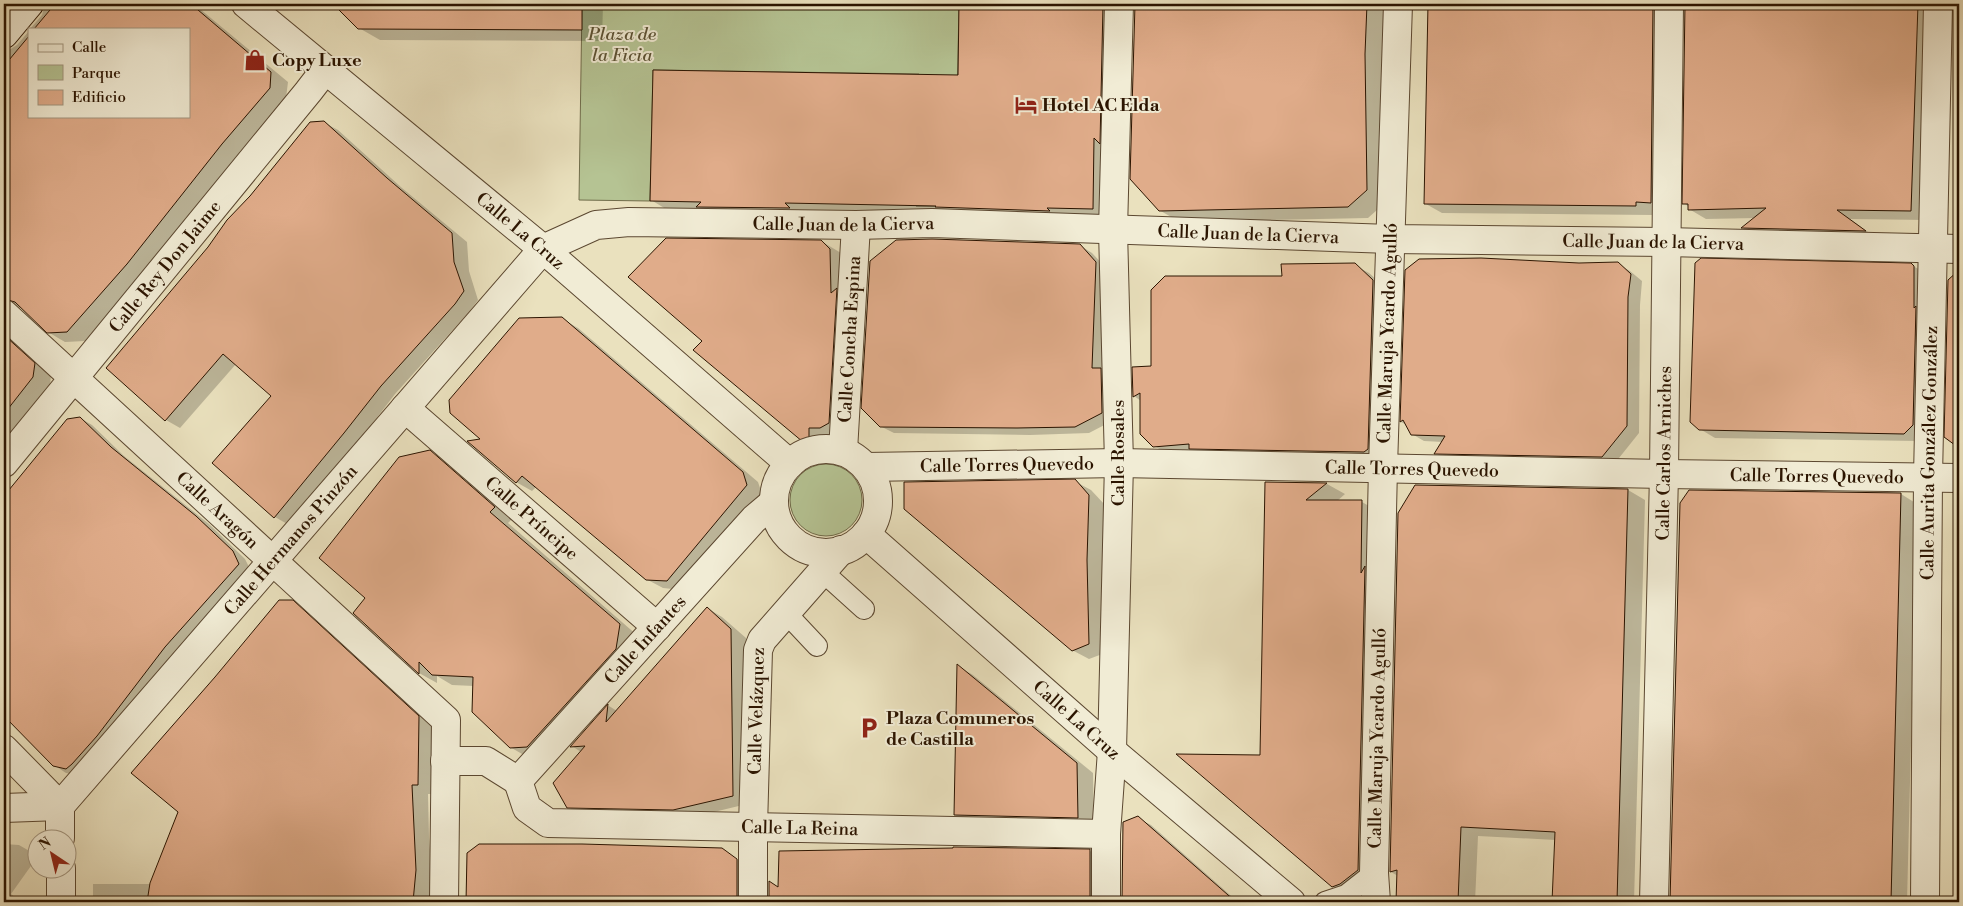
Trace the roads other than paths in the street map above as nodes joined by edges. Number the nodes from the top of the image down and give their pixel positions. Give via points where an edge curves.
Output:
1 (29, 4) edge
2 (246, 4) edge
3 (1119, 4) edge
4 (1398, 4) edge
5 (1669, 4) edge
6 (1938, 4) edge
7 (4, 34) edge
8 (324, 70) junction
9 (856, 225) junction
10 (1113, 230) junction
11 (1390, 240) junction
12 (1666, 242) junction
13 (543, 249) junction
14 (1947, 249) edge
15 (4, 314) edge
16 (74, 378) junction
17 (405, 408) junction
18 (843, 451) junction
19 (1119, 463) junction
20 (4, 464) edge
21 (790, 464) junction
22 (866, 467) junction
23 (1383, 467) junction
24 (1664, 474) junction
25 (1928, 477) junction
26 (1959, 478) edge
27 (774, 502) junction
28 (866, 534) junction
29 (840, 550) junction
30 (272, 561) junction
31 (823, 572) junction
32 (864, 609) dead end
33 (786, 613) junction
34 (657, 627) junction
35 (817, 646) dead end
36 (4, 749) edge
37 (1112, 751) junction
38 (445, 761) junction
39 (518, 781) junction
40 (60, 806) junction
41 (4, 808) edge
42 (753, 827) junction
43 (60, 828) edge
44 (1106, 834) junction
45 (1374, 873) junction
46 (61, 878) edge
47 (61, 902) edge
48 (444, 902) edge
49 (753, 902) edge
50 (1106, 902) edge
51 (1291, 902) edge
52 (1325, 902) edge
53 (1376, 902) edge
54 (1654, 902) edge
55 (1925, 902) edge

1 - 7 street
2 - 8 street, Calle La Cruz
3 - 10 street, Calle Rosales
4 - 11 street, Calle Maruja Ycardo Agulló
5 - 12 street, Calle Carlos Arniches
6 - 14 street, Calle Aurita González González
8 - 13 street, Calle La Cruz
8 - 16 street, Calle Rey Don Jaime
9 - 10 street, Calle Juan de la Cierva via 932,223
9 - 13 street, Calle Juan de la Cierva via 629,222 596,225
9 - 18 street, Calle Concha Espina
10 - 11 street, Calle Juan de la Cierva
10 - 19 street, Calle Rosales
11 - 12 street, Calle Juan de la Cierva
11 - 23 street, Calle Maruja Ycardo Agulló
12 - 14 street, Calle Juan de la Cierva
12 - 24 street, Calle Carlos Arniches
13 - 17 street, Calle Hermanos Pinzón
13 - 21 street, Calle La Cruz
14 - 25 street, Calle Aurita González González
15 - 16 street, Calle Aragón
16 - 20 street, Calle Rey Don Jaime
16 - 30 street, Calle Aragón
17 - 30 street, Calle Hermanos Pinzón
17 - 34 street, Calle Príncipe
18 - 21 street via 809,451
18 - 22 street
19 - 22 street, Calle Torres Quevedo
19 - 23 street, Calle Torres Quevedo
19 - 37 street, Calle Rosales
21 - 27 street via 781,475
22 - 28 street via 877,488 878,500 873,524
23 - 24 street, Calle Torres Quevedo
23 - 45 street, Calle Maruja Ycardo Agulló
24 - 25 street, Calle Torres Quevedo
24 - 54 street, Calle Carlos Arniches
25 - 26 street, Calle Torres Quevedo
25 - 55 street, Calle Aurita González González
27 - 29 street via 780,525 796,543 817,552
27 - 34 street, Calle Infantes
28 - 29 street via 850,547
28 - 37 street, Calle La Cruz
29 - 31 street, Calle Velázquez
30 - 38 street, Calle Aragón via 446,720
30 - 40 street, Calle Hermanos Pinzón
31 - 32 lane
31 - 33 street, Calle Velázquez
33 - 35 lane
33 - 42 street, Calle Velázquez via 762,640 758,650
34 - 39 street, Calle Infantes
36 - 40 street
37 - 44 street, Calle Rosales
37 - 51 street, Calle La Cruz
38 - 39 street via 486,761
38 - 48 street, Calle Aragón
39 - 42 street, Calle La Reina via 527,808 548,823
40 - 41 street
40 - 43 street
42 - 44 street, Calle La Reina
42 - 49 street, Calle Velázquez
44 - 50 street, Calle Rosales
45 - 52 lane via 1346,895
45 - 53 street, Calle Maruja Ycardo Agulló
46 - 47 street

